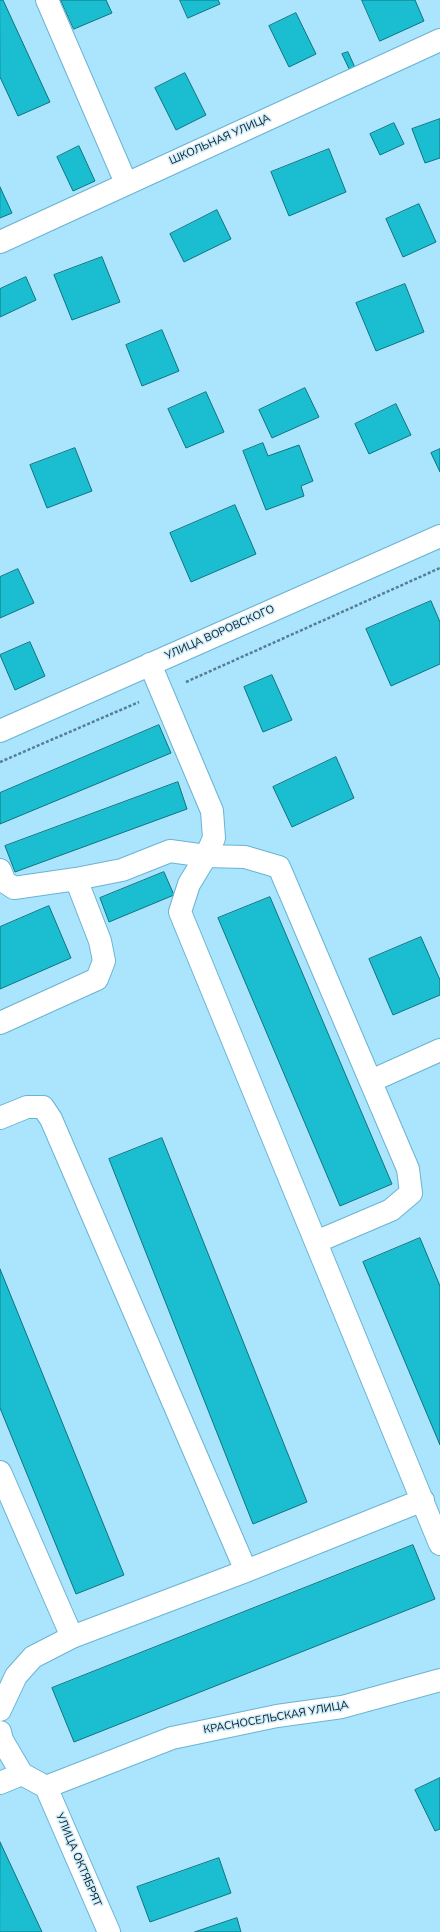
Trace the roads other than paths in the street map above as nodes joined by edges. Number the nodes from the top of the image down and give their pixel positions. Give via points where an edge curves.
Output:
1 (48, 0) edge
2 (440, 40) edge
3 (126, 183) junction
4 (0, 242) edge
5 (440, 536) edge
6 (150, 664) junction
7 (1, 727) edge
8 (206, 856) junction
9 (0, 870) edge
10 (76, 879) junction
11 (0, 1023) edge
12 (440, 1050) edge
13 (371, 1081) junction
14 (0, 1118) edge
15 (316, 1242) junction
16 (0, 1472) edge
17 (423, 1500) junction
18 (440, 1544) edge
19 (246, 1571) junction
20 (72, 1637) junction
21 (440, 1680) edge
22 (0, 1710) edge
23 (0, 1732) edge
24 (22, 1774) junction
25 (0, 1783) edge
26 (46, 1787) junction
27 (109, 1932) edge

1 - 3 street
2 - 3 street, ШКОЛЬНАЯ УЛИЦА
3 - 4 street, ШКОЛЬНАЯ УЛИЦА
5 - 6 street, УЛИЦА ВОРОВСКОГО
6 - 7 street, УЛИЦА ВОРОВСКОГО
6 - 8 street via 212,811 214,838
8 - 10 street via 170,852 122,870
8 - 13 street via 245,857 279,867
8 - 15 street via 189,884 180,912
9 - 10 street via 5,882 14,888
10 - 11 street via 100,941 104,961 97,979
12 - 13 street
13 - 15 street via 408,1169 411,1192 391,1210
14 - 19 street via 27,1107 43,1107 51,1118
15 - 17 street
16 - 20 street
17 - 18 street
17 - 19 street
19 - 20 street
20 - 22 street via 33,1657 16,1676
21 - 26 street, КРАСНОСЕЛЬСКАЯ УЛИЦА via 342,1706 270,1717 172,1738
23 - 24 street
24 - 25 street
24 - 26 street
26 - 27 street, УЛИЦА ОКТЯБРЯТ

